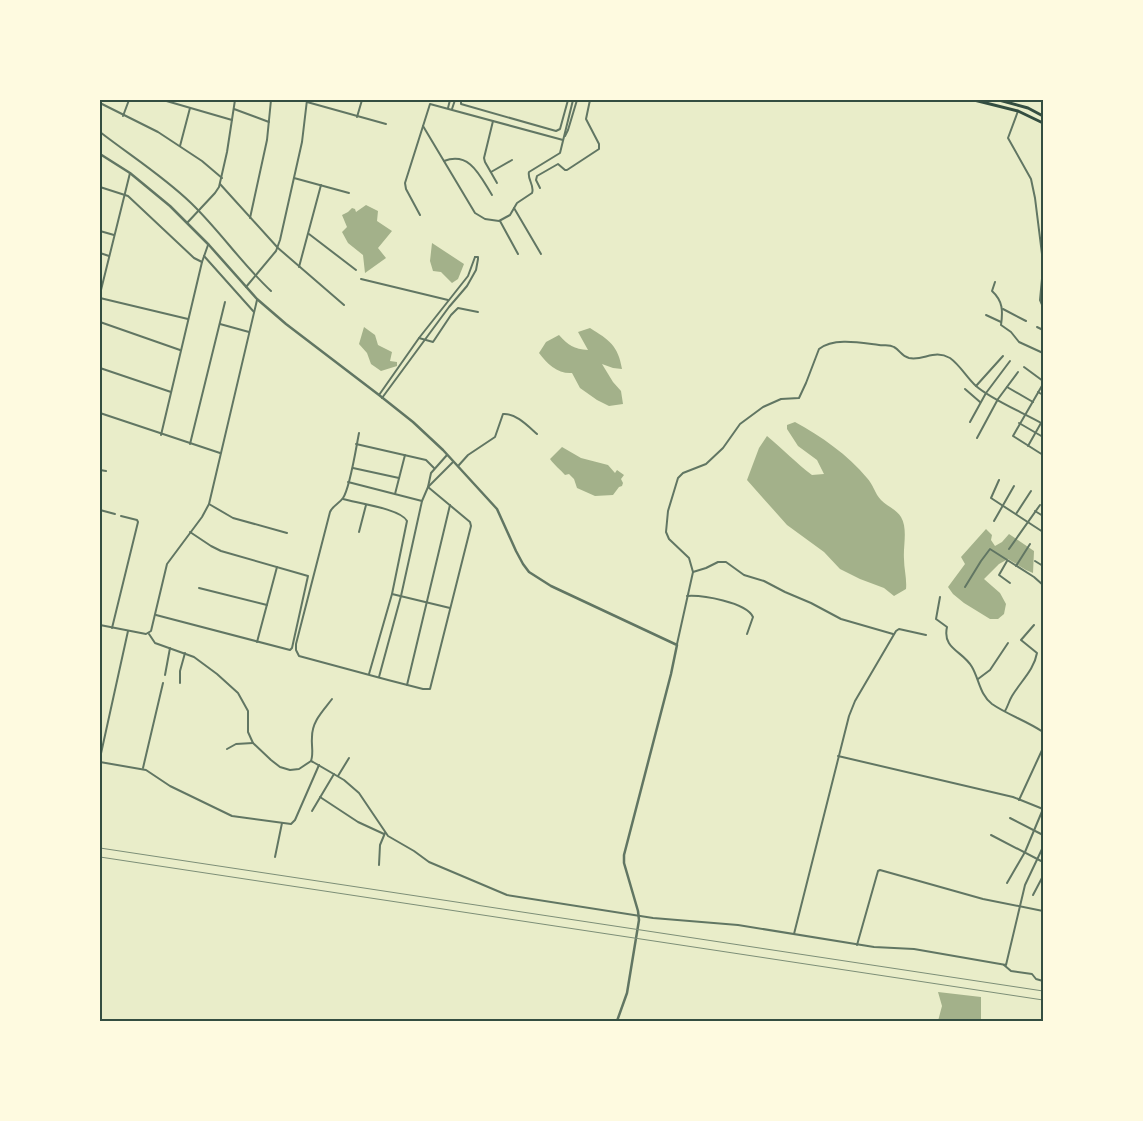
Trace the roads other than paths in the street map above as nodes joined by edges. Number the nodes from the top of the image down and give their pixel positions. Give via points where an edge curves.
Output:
1 (129, 100) edge
2 (163, 100) edge
3 (235, 100) edge
4 (271, 100) edge
5 (362, 100) edge
6 (450, 100) edge
7 (455, 100) edge
8 (461, 100) edge
9 (568, 100) edge
10 (573, 100) edge
11 (577, 100) edge
12 (590, 100) edge
13 (974, 100) edge
14 (999, 100) edge
15 (307, 101) edge
16 (100, 103) edge
17 (190, 108) junction
18 (448, 108) junction
19 (234, 109) junction
20 (452, 109) junction
21 (1018, 111) junction
22 (123, 116) junction
23 (1043, 116) edge
24 (357, 117) junction
25 (232, 120) junction
26 (494, 121) junction
27 (269, 122) junction
28 (1043, 123) edge
29 (386, 124) dead end
30 (423, 126) junction
31 (100, 132) edge
32 (563, 139) junction
33 (180, 147) junction
34 (100, 154) edge
35 (512, 160) dead end
36 (444, 161) junction
37 (491, 172) junction
38 (130, 173) junction
39 (222, 178) junction
40 (294, 178) junction
41 (497, 183) dead end
42 (220, 184) junction
43 (321, 185) junction
44 (100, 187) edge
45 (540, 188) dead end
46 (124, 193) junction
47 (350, 193) dead end
48 (492, 195) dead end
49 (514, 208) junction
50 (199, 211) junction
51 (420, 215) dead end
52 (250, 218) junction
53 (500, 221) junction
54 (187, 223) junction
55 (100, 231) edge
56 (309, 234) junction
57 (114, 235) junction
58 (208, 245) junction
59 (278, 248) junction
60 (100, 253) edge
61 (518, 254) dead end
62 (541, 254) dead end
63 (109, 256) junction
64 (204, 256) junction
65 (202, 262) junction
66 (1043, 262) edge
67 (299, 267) junction
68 (1043, 268) edge
69 (356, 270) dead end
70 (255, 276) junction
71 (361, 278) dead end
72 (995, 282) dead end
73 (246, 288) junction
74 (272, 291) dead end
75 (100, 294) edge
76 (100, 298) edge
77 (257, 299) junction
78 (448, 300) junction
79 (225, 302) dead end
80 (344, 305) dead end
81 (1043, 307) edge
82 (1003, 309) junction
83 (254, 312) junction
84 (478, 312) dead end
85 (986, 315) dead end
86 (188, 320) junction
87 (1026, 321) dead end
88 (100, 322) edge
89 (1001, 322) junction
90 (220, 324) junction
91 (1037, 327) dead end
92 (1043, 330) edge
93 (249, 332) junction
94 (419, 338) junction
95 (425, 340) junction
96 (181, 350) junction
97 (1043, 353) edge
98 (1003, 356) dead end
99 (1010, 362) dead end
100 (1024, 367) dead end
101 (100, 368) edge
102 (1018, 372) dead end
103 (1043, 383) edge
104 (976, 386) junction
105 (1008, 387) junction
106 (965, 389) dead end
107 (172, 392) junction
108 (1038, 392) junction
109 (986, 393) junction
110 (379, 395) junction
111 (1043, 395) edge
112 (382, 398) junction
113 (998, 400) junction
114 (980, 402) junction
115 (1033, 402) junction
116 (100, 413) edge
117 (1025, 414) junction
118 (970, 422) dead end
119 (1019, 423) junction
120 (1042, 423) edge
121 (1035, 432) junction
122 (358, 433) dead end
123 (161, 434) junction
124 (537, 434) dead end
125 (977, 438) dead end
126 (1043, 438) edge
127 (190, 444) junction
128 (356, 444) junction
129 (1028, 446) junction
130 (220, 453) junction
131 (405, 454) junction
132 (447, 455) junction
133 (1043, 455) edge
134 (453, 462) junction
135 (458, 467) junction
136 (352, 468) junction
137 (434, 468) junction
138 (100, 470) edge
139 (106, 471) dead end
140 (399, 478) junction
141 (999, 480) dead end
142 (348, 482) junction
143 (1014, 486) dead end
144 (428, 487) junction
145 (1031, 491) dead end
146 (395, 494) junction
147 (343, 499) junction
148 (422, 501) junction
149 (209, 504) junction
150 (1040, 504) dead end
151 (366, 505) junction
152 (450, 505) junction
153 (1004, 506) junction
154 (1035, 511) junction
155 (100, 512) edge
156 (115, 514) dead end
157 (1016, 514) junction
158 (121, 516) dead end
159 (1043, 516) edge
160 (994, 521) dead end
161 (1028, 522) junction
162 (190, 532) junction
163 (359, 532) dead end
164 (1043, 532) edge
165 (287, 533) dead end
166 (1030, 544) dead end
167 (1009, 549) dead end
168 (1008, 560) junction
169 (1036, 561) dead end
170 (1016, 566) junction
171 (1043, 566) edge
172 (277, 567) junction
173 (694, 572) junction
174 (1010, 583) dead end
175 (1043, 585) edge
176 (965, 587) dead end
177 (199, 588) dead end
178 (392, 594) junction
179 (401, 596) junction
180 (687, 596) junction
181 (940, 598) dead end
182 (426, 602) junction
183 (267, 605) junction
184 (450, 608) junction
185 (156, 615) junction
186 (100, 625) edge
187 (1034, 626) dead end
188 (112, 628) junction
189 (128, 631) junction
190 (149, 634) junction
191 (747, 634) dead end
192 (894, 634) junction
193 (926, 635) dead end
194 (257, 642) junction
195 (1008, 643) dead end
196 (677, 645) junction
197 (170, 648) junction
198 (184, 653) junction
199 (165, 675) dead end
200 (369, 675) junction
201 (379, 677) junction
202 (977, 680) junction
203 (163, 683) dead end
204 (180, 683) dead end
205 (407, 685) junction
206 (332, 699) dead end
207 (1005, 711) junction
208 (1043, 732) edge
209 (253, 743) junction
210 (227, 748) dead end
211 (1043, 748) edge
212 (838, 756) junction
213 (100, 758) edge
214 (349, 758) dead end
215 (311, 761) junction
216 (100, 762) edge
217 (319, 765) junction
218 (143, 768) junction
219 (334, 774) junction
220 (338, 776) junction
221 (320, 797) junction
222 (1019, 800) junction
223 (312, 811) dead end
224 (1010, 818) dead end
225 (282, 823) junction
226 (1034, 831) junction
227 (384, 834) junction
228 (991, 835) dead end
229 (1043, 835) edge
230 (1043, 848) edge
231 (1025, 852) junction
232 (275, 857) dead end
233 (1037, 859) junction
234 (1043, 862) edge
235 (378, 865) dead end
236 (1043, 876) edge
237 (1008, 884) dead end
238 (1033, 895) dead end
239 (1019, 907) junction
240 (1043, 908) edge
241 (1042, 911) edge
242 (639, 916) junction
243 (794, 935) junction
244 (857, 945) junction
245 (1004, 966) junction
246 (1043, 981) edge
247 (617, 1021) edge

1 - 22 street
2 - 17 street
3 - 19 street
4 - 27 street
5 - 24 street
6 - 18 street
7 - 20 street
8 - 9 street via 461,104 556,131 560,129
10 - 32 street
11 - 32 street
12 - 45 street via 586,119 599,144 598,149 567,170 558,164 537,176
13 - 21 main road
14 - 23 main road
15 - 24 street
15 - 40 street
16 - 22 street
17 - 25 street
17 - 33 street
18 - 20 street
18 - 30 street via 430,104
19 - 25 street
19 - 27 street
20 - 26 street
21 - 28 main road
21 - 66 street via 1008,138 1031,179
22 - 33 street via 158,132
24 - 29 street
25 - 39 street
26 - 32 street
26 - 37 street via 484,156
27 - 52 street
30 - 36 street
30 - 51 street via 405,185
31 - 50 street via 152,169
32 - 49 street via 558,154 528,172 533,191
33 - 39 street
34 - 38 street
35 - 37 street
36 - 48 street via 454,158 470,163
36 - 53 street via 477,215
37 - 41 street
38 - 46 street
38 - 54 street
39 - 42 street
40 - 43 street
40 - 59 street
42 - 50 street
42 - 52 street
43 - 47 street
43 - 56 street
44 - 46 street
46 - 57 street
46 - 65 street
49 - 53 street
49 - 62 street
50 - 54 street
50 - 70 street
52 - 59 street
53 - 61 street
54 - 58 street
55 - 57 street
56 - 67 street
56 - 69 street
57 - 63 street
58 - 64 street
58 - 73 street
59 - 67 street
59 - 70 street
60 - 63 street
63 - 75 street
64 - 65 street
64 - 83 street
65 - 86 street
67 - 80 street
68 - 81 street via 1040,300
70 - 73 street
70 - 74 street
71 - 78 street
72 - 82 street via 992,291
73 - 77 street
76 - 86 street
77 - 83 street
77 - 110 street via 305,340
78 - 94 street
78 - 95 street via 468,276 478,257 471,280
79 - 90 street
82 - 87 street
82 - 89 street
83 - 93 street
84 - 95 street via 458,308 433,342
85 - 89 street
86 - 96 street
88 - 96 street
89 - 97 street via 1019,342
90 - 93 street
90 - 127 street
91 - 92 street
93 - 130 street
94 - 95 street
94 - 110 street
95 - 112 street
96 - 107 street
98 - 104 street
99 - 109 street
100 - 103 street
101 - 107 street
102 - 105 street
103 - 108 street
104 - 109 street
104 - 173 street via 953,361 937,354 910,358 893,346 864,342 822,346 798,398 781,399 763,407 740,424 723,448 706,464 679,476 668,511 666,532 689,558
105 - 113 street
105 - 115 street
106 - 114 street
107 - 123 street
108 - 111 street
108 - 115 street
109 - 113 street
109 - 114 street
110 - 112 street
112 - 132 street
113 - 117 street
113 - 125 street
114 - 118 street
115 - 117 street
116 - 123 street
117 - 119 street
117 - 120 street
119 - 121 street
119 - 129 street via 1013,437
120 - 121 street
121 - 126 street
121 - 129 street
122 - 128 street
123 - 127 street
124 - 135 street via 515,417 503,414 495,437 468,455
127 - 130 street
128 - 131 street
128 - 136 street
129 - 133 street
130 - 149 street
131 - 137 street via 426,460
131 - 140 street
132 - 134 street
132 - 137 street
134 - 135 street
134 - 144 street
135 - 196 street via 497,509 522,564 529,572 551,586
136 - 140 street
136 - 142 street
137 - 144 street via 429,475
138 - 139 street
140 - 146 street
141 - 153 street via 991,497
142 - 146 street
142 - 147 street
143 - 153 street
144 - 148 street
144 - 152 street
145 - 157 street
146 - 148 street
147 - 151 street
147 - 200 street via 330,512 296,650 299,656
148 - 179 street
149 - 162 street
149 - 165 street via 233,518
150 - 154 street
151 - 163 street
151 - 178 street via 395,512 407,521
152 - 182 street
152 - 184 street via 471,526
153 - 157 street
153 - 160 street
154 - 159 street
154 - 161 street
155 - 156 street
157 - 161 street
158 - 188 street via 138,522
161 - 164 street
161 - 167 street
162 - 172 street via 216,549
162 - 185 street via 167,564
166 - 170 street
168 - 170 street
168 - 174 street via 999,575
168 - 176 street via 989,549
169 - 171 street
170 - 175 street
172 - 183 street
172 - 194 street via 308,577 292,648
173 - 180 street
173 - 192 street via 726,562 744,575 764,581 841,619
177 - 183 street
178 - 179 street
178 - 200 street
179 - 182 street
179 - 201 street
180 - 191 street via 744,608 753,617
180 - 196 street
181 - 202 street via 936,619 946,626 947,641 970,664
182 - 184 street
182 - 205 street
183 - 194 street
184 - 205 street via 431,688
185 - 190 street
185 - 194 street
186 - 188 street
187 - 207 street via 1022,640 1037,654
188 - 189 street
189 - 190 street
189 - 213 street
190 - 197 street via 155,643
192 - 193 street via 899,629
192 - 212 street via 852,708
195 - 202 street via 988,672
196 - 242 street via 624,856
197 - 198 street
197 - 199 street
198 - 204 street
198 - 209 street via 203,662 242,699 248,711 248,732
200 - 201 street
201 - 205 street
202 - 207 street via 987,699
203 - 218 street
206 - 215 street via 315,722
207 - 208 street
209 - 210 street
209 - 215 street via 286,769 299,769
211 - 222 street
212 - 222 street
212 - 243 street
214 - 220 street
215 - 217 street
216 - 218 street
217 - 219 street
217 - 225 street via 295,820 291,824
218 - 225 street via 170,786 232,816
219 - 220 street
219 - 221 street
220 - 227 street via 364,799
221 - 223 street
221 - 227 street via 358,822
222 - 226 street via 1043,809
224 - 226 street
225 - 232 street
226 - 229 street
226 - 231 street
227 - 235 street
227 - 242 street via 429,862 507,895
228 - 231 street
230 - 233 street
231 - 233 street
231 - 237 street
233 - 234 street
233 - 239 street
236 - 238 street
239 - 241 street
239 - 244 street via 880,870
239 - 245 street
240 - 241 street
242 - 243 street via 738,925
242 - 247 street via 632,972
243 - 244 street
244 - 245 street via 914,949
245 - 246 street via 1012,971 1032,974

